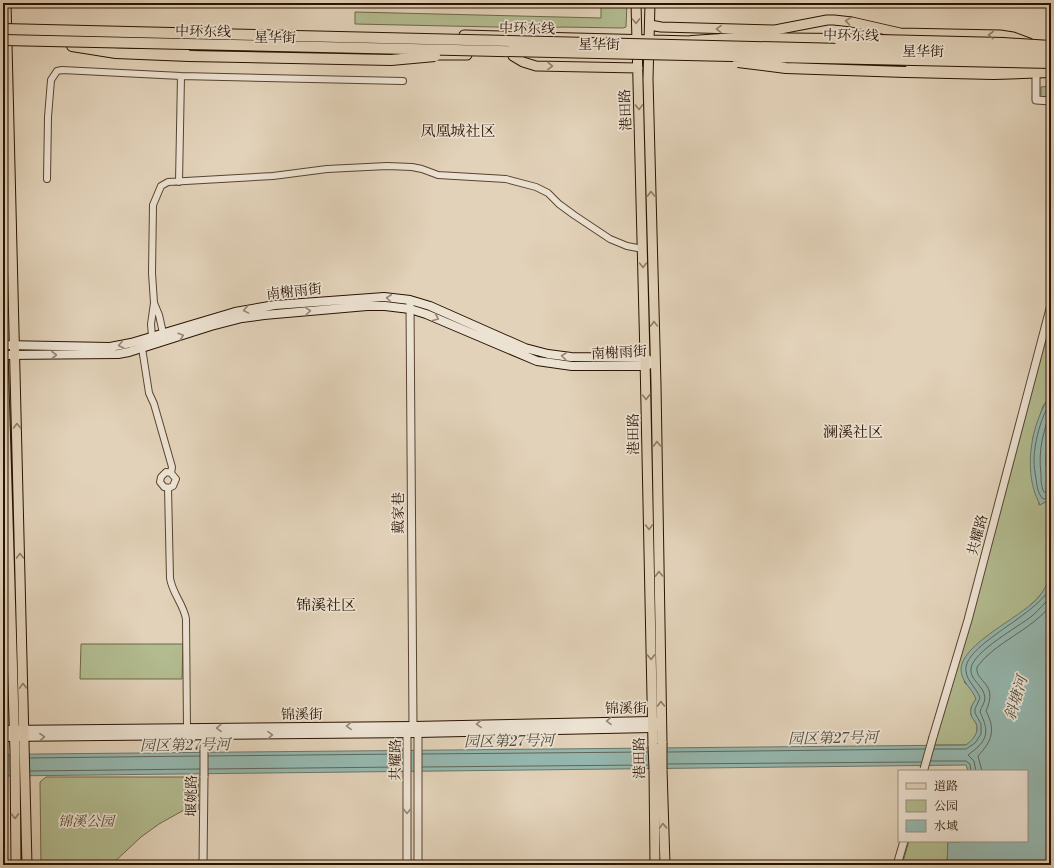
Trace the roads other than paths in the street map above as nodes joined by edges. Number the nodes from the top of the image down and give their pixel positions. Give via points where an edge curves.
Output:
1 (6, 3) edge
2 (636, 3) edge
3 (650, 3) edge
4 (650, 25) junction
5 (4, 26) edge
6 (637, 39) junction
7 (650, 39) junction
8 (692, 40) junction
9 (4, 43) edge
10 (72, 46) junction
11 (1048, 47) edge
12 (491, 52) junction
13 (1051, 54) edge
14 (693, 55) junction
15 (649, 59) junction
16 (638, 63) junction
17 (1051, 63) edge
18 (1051, 68) edge
19 (1036, 70) junction
20 (1051, 72) edge
21 (181, 76) junction
22 (403, 81) dead end
23 (1051, 101) edge
24 (47, 179) dead end
25 (179, 182) junction
26 (642, 249) junction
27 (410, 300) junction
28 (154, 303) junction
29 (1051, 305) edge
30 (410, 309) junction
31 (163, 333) junction
32 (152, 337) junction
33 (3, 345) edge
34 (142, 348) junction
35 (15, 350) junction
36 (3, 354) edge
37 (645, 362) junction
38 (655, 363) junction
39 (171, 473) junction
40 (168, 488) junction
41 (655, 724) junction
42 (413, 726) junction
43 (187, 728) junction
44 (3, 730) edge
45 (204, 732) junction
46 (14, 733) junction
47 (25, 733) junction
48 (418, 733) junction
49 (407, 734) junction
50 (3, 737) edge
51 (658, 769) junction
52 (924, 770) edge
53 (904, 842) edge
54 (16, 865) edge
55 (27, 865) edge
56 (203, 865) edge
57 (407, 865) edge
58 (418, 865) edge
59 (655, 865) edge
60 (664, 865) edge
61 (898, 865) edge

1 - 5 main road
2 -> 6 main road, 港田路
3 - 4 main road, 港田路
4 - 7 main road, 港田路
11 -> 4 main road via 1007,36 900,33 842,20 827,20 775,30
5 - 6 main road, 星华街
5 - 9 main road
5 - 13 highway, 中环东线, bridge
6 - 7 main road, 星华街
6 - 16 main road, 港田路
7 - 8 main road, 星华街
7 - 15 main road, 港田路
8 - 11 main road, 星华街
8 - 11 highway, bridge via 838,39 1003,43
9 - 10 main road, 星华街
9 - 12 highway, 中环东线, bridge
9 - 35 main road
10 - 12 highway, bridge via 116,54 391,60
10 -> 16 main road, 星华街 via 513,56 536,66
12 - 14 highway, 中环东线, bridge
14 - 17 highway, 中环东线, bridge
14 - 19 highway, bridge via 786,68 994,74
15 - 16 main road, 星华街
15 - 19 main road, 星华街
38 -> 15 main road, 港田路
16 -> 26 main road, 港田路
18 - 19 main road, 星华街
19 - 20 highway
19 - 23 street via 1036,100
21 - 22 street
21 - 24 street via 57,71 51,80
21 - 25 street
25 - 26 street via 387,166 412,167 438,175 506,179 548,193 559,204 610,239
25 - 28 street via 168,182 161,186 153,205
26 -> 37 main road, 港田路
27 - 30 street, 戴家巷
27 -> 31 main road, 南榭雨街 via 371,297 275,305 235,312
37 -> 27 main road, 南榭雨街 via 571,357 525,348 430,306
28 - 31 street
28 - 32 street via 150,324
29 - 52 street, 共耀路, bridge via 968,620
34 -> 30 main road, 南榭雨街 via 211,326 264,314 367,306
30 -> 37 main road, 南榭雨街 via 537,361 572,366
30 - 42 street, 戴家巷
31 - 32 main road, 南榭雨街
32 -> 35 main road, 南榭雨街 via 110,347
33 - 35 main road, 南榭雨街
35 -> 34 main road, 南榭雨街 via 105,355
34 - 39 street via 149,393 172,467
35 - 36 main road, 南榭雨街
47 -> 35 main road
36 - 46 main road
37 - 38 main road, 南榭雨街
37 -> 41 main road, 港田路
41 -> 38 main road, 港田路
39 - 40 street via 176,481 174,486
39 - 40 street via 164,473 160,479 162,486
40 - 43 street via 170,578 185,616
41 -> 42 main road, 锦溪街
41 - 48 main road, 锦溪街
41 - 51 main road, 港田路, bridge
42 -> 45 main road, 锦溪街
42 - 48 street, 共耀路
42 - 49 street, 共耀路
43 - 45 main road, 锦溪街
43 - 47 main road, 锦溪街
44 - 46 main road, 锦溪街
47 -> 45 main road, 锦溪街
45 -> 49 main road, 锦溪街
45 - 56 street, 堰姚路, bridge
46 - 47 main road, 锦溪街
46 - 50 main road, 锦溪街
46 -> 54 main road
47 - 55 main road
48 - 49 main road, 锦溪街
48 - 58 street, 共耀路
49 -> 57 street, 共耀路
51 - 59 main road, 港田路
60 -> 51 main road, 港田路
53 - 61 street

